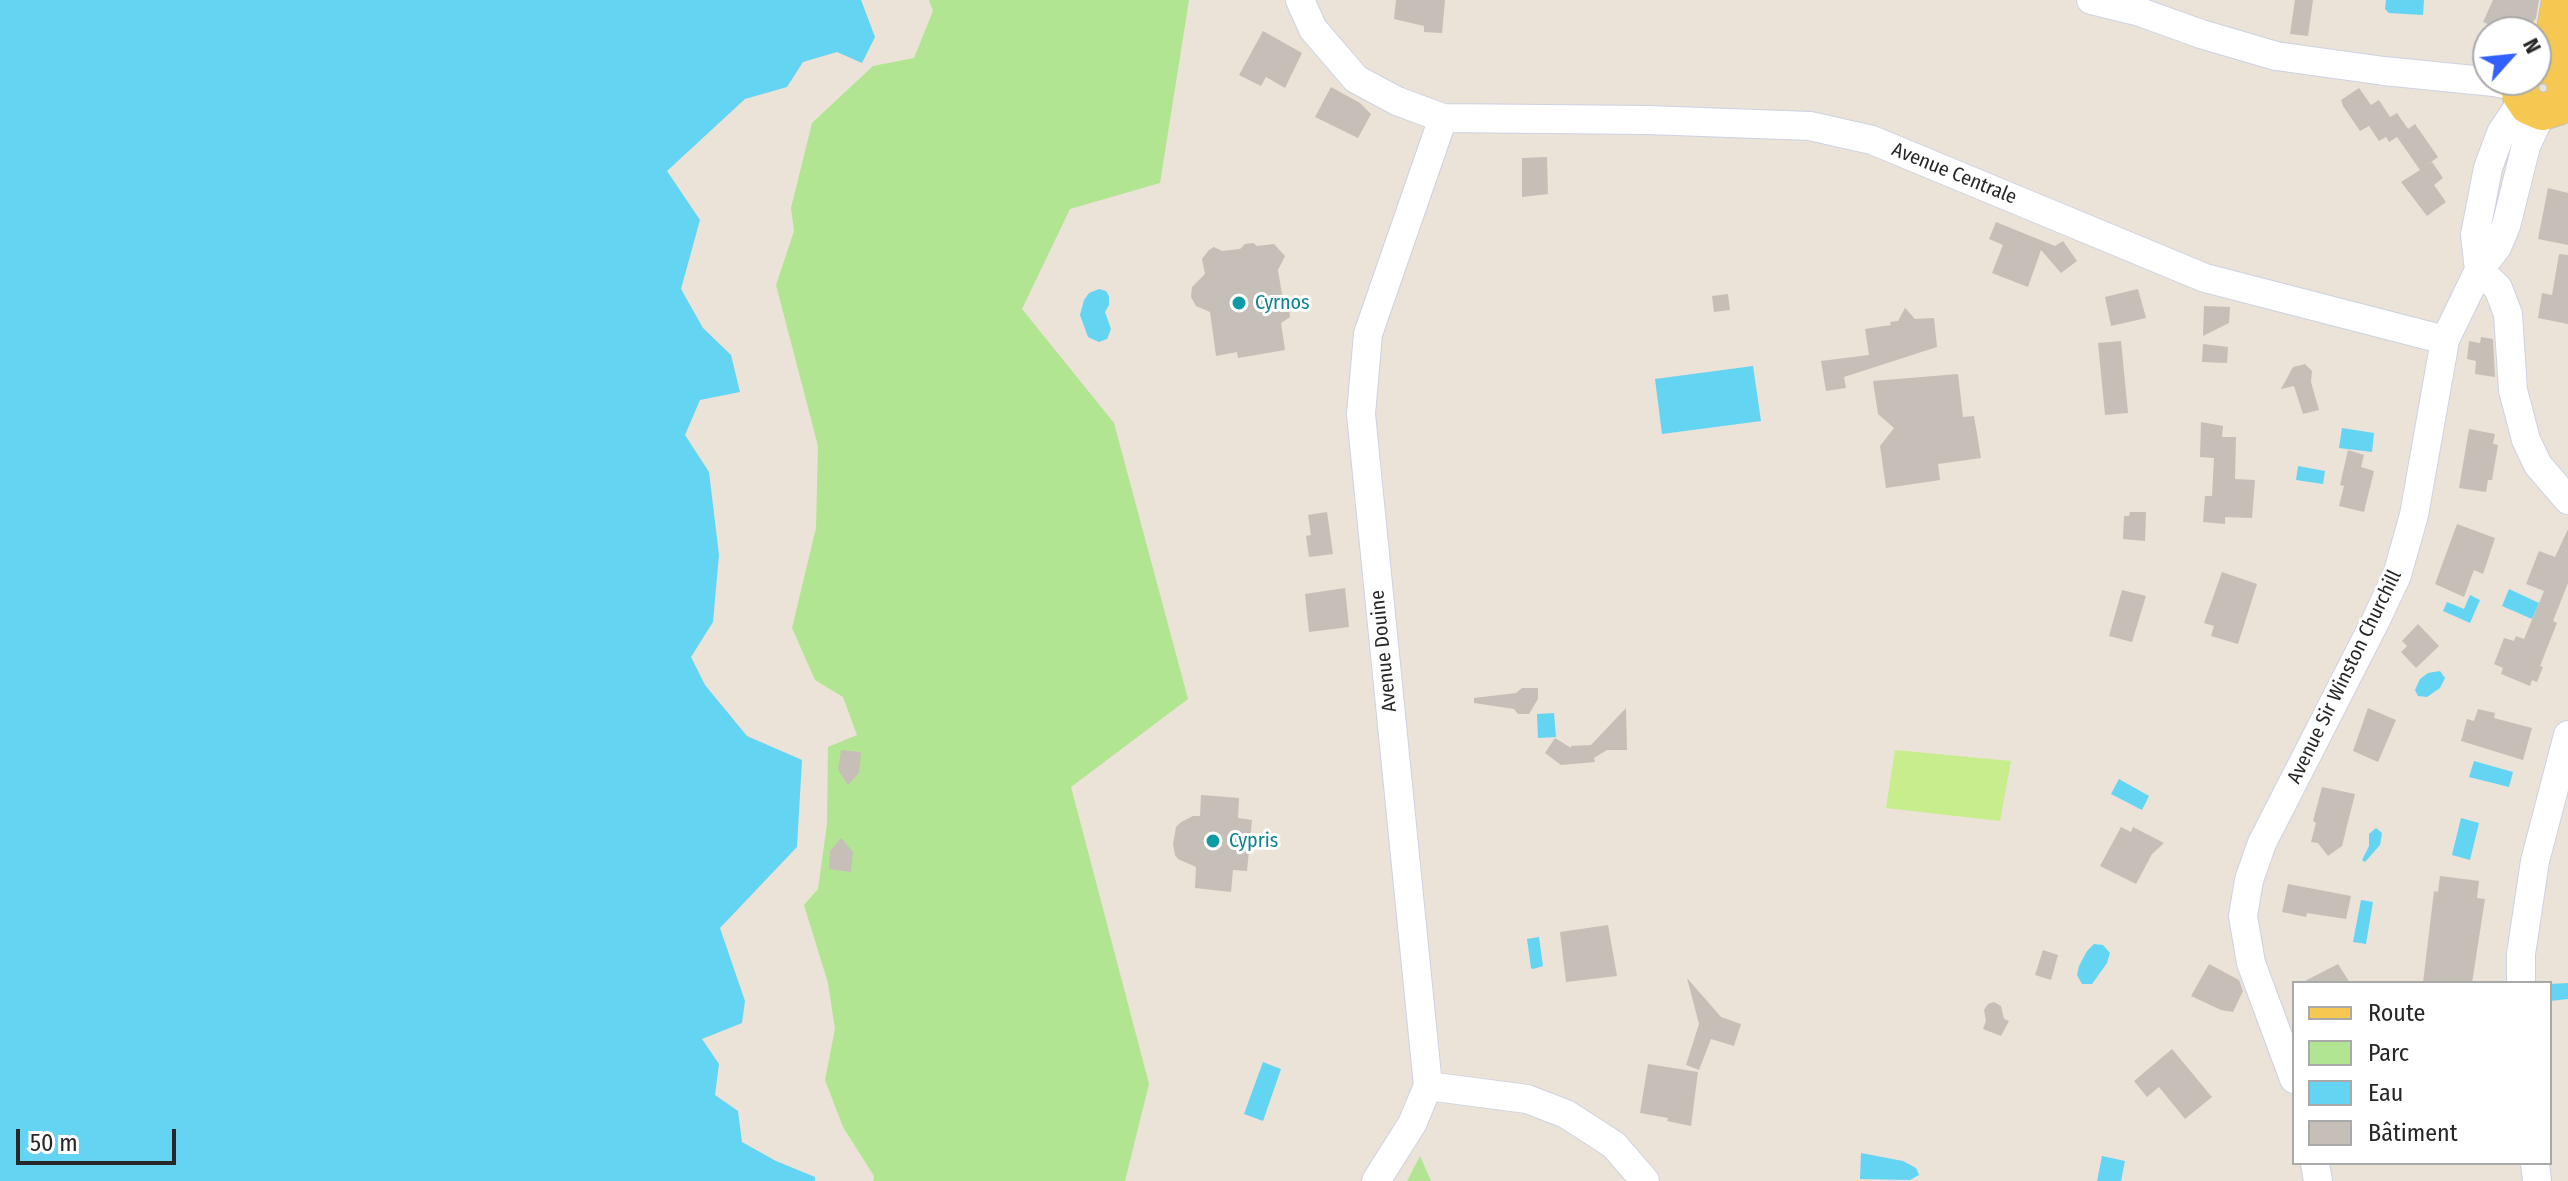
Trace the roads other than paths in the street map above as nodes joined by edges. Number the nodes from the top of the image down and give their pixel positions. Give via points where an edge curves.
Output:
1 (1300, 0) edge
2 (2091, 0) edge
3 (2560, 0) edge
4 (2552, 37) edge
5 (2472, 80) edge
6 (2539, 96) edge
7 (1443, 118) junction
8 (2479, 270) junction
9 (2445, 340) junction
10 (2568, 500) edge
11 (2568, 735) edge
12 (2521, 981) edge
13 (2292, 1074) edge
14 (1428, 1086) junction
15 (1376, 1181) edge
16 (1645, 1181) edge

1 - 7 street, Avenue Centrale via 1313,29 1356,79
2 - 5 street via 2276,56
3 - 4 main road
6 - 8 street, Avenue Sir Winston Churchill via 2506,226
7 - 9 street, Avenue Centrale via 1810,126 1872,140 2205,278
7 - 14 street, Avenue Douine via 1368,334 1361,414
8 - 9 street, Avenue Sir Winston Churchill
8 - 10 street via 2498,288 2508,314 2513,390 2526,440 2538,465
9 - 13 street, Avenue Sir Winston Churchill via 2403,559 2262,843 2249,880 2243,916 2251,963
11 - 12 street via 2535,861
14 - 15 street, Avenue Douine via 1412,1124
14 - 16 street via 1527,1099 1566,1114 1614,1145

